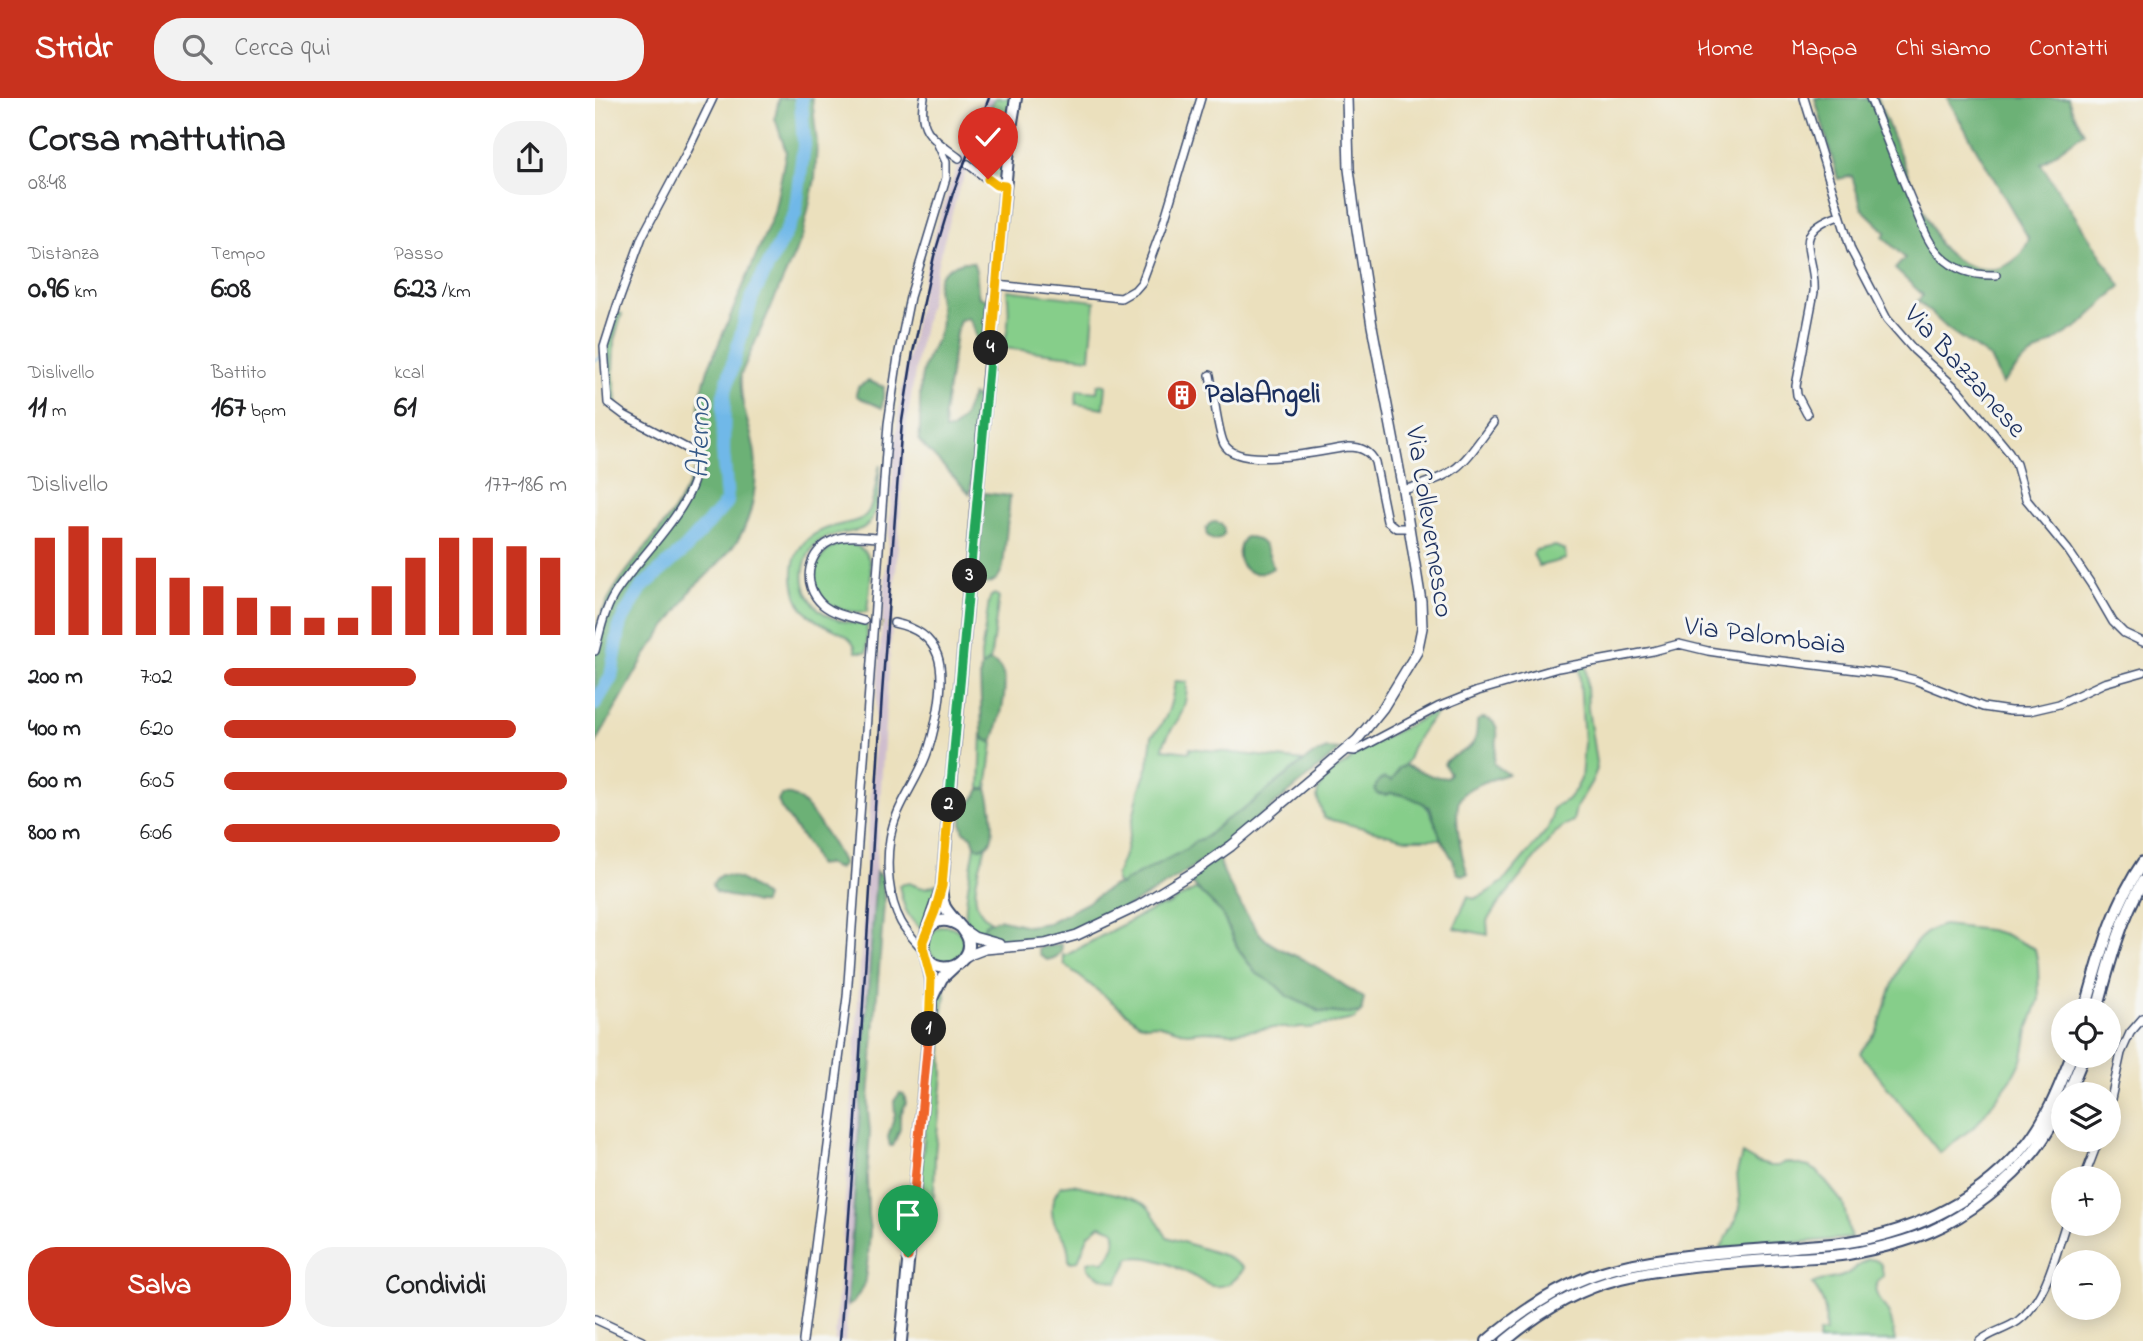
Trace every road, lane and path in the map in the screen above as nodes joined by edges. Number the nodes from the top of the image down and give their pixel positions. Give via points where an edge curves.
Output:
1 (713, 98) edge
2 (924, 98) edge
3 (1016, 98) edge
4 (1201, 98) edge
5 (1347, 98) edge
6 (1804, 98) edge
7 (1870, 98) edge
8 (933, 138) junction
9 (959, 158) dead end
10 (968, 164) dead end
11 (1005, 186) junction
12 (1839, 215) junction
13 (1996, 275) dead end
14 (996, 285) junction
15 (1210, 375) dead end
16 (1807, 414) dead end
17 (1493, 423) dead end
18 (1403, 490) junction
19 (1409, 528) junction
20 (879, 538) junction
21 (864, 621) tunnel mouth
22 (894, 623) tunnel mouth
23 (2143, 642) edge
24 (595, 651) edge
25 (2143, 671) edge
26 (1346, 750) junction
27 (2141, 864) edge
28 (2143, 881) edge
29 (942, 886) junction
30 (962, 928) junction
31 (905, 929) junction
32 (926, 933) junction
33 (1015, 946) junction
34 (925, 954) junction
35 (960, 962) junction
36 (2088, 998) edge
37 (2100, 998) edge
38 (931, 1006) junction
39 (2143, 1018) edge
40 (2067, 1068) edge
41 (2115, 1082) edge
42 (2051, 1124) edge
43 (2061, 1236) edge
44 (595, 1319) edge
45 (642, 1341) edge
46 (803, 1341) edge
47 (901, 1341) edge
48 (1487, 1341) edge
49 (1504, 1341) edge
50 (1980, 1341) edge

1 - 24 street via 642,237 604,347 608,404 695,454 696,474 661,536 615,593
2 - 8 street via 923,119
3 - 11 main road
4 - 14 street via 1160,233 1136,290 1119,298
5 - 18 street, Via Collevernesco via 1356,223
6 - 12 street, Via Bazzanese
7 - 13 street via 1933,247 1959,269
8 - 9 street
8 - 20 street via 929,144 946,162 945,182 918,267 898,357
10 - 11 street via 992,183
11 - 14 main road
12 - 16 street via 1817,225 1808,242 1814,292 1796,386
12 - 23 street, Via Bazzanese via 1854,256 1889,322 1960,393 2009,452 2026,499 2068,550 2113,622
14 - 29 main road
15 - 19 street via 1222,439 1230,451 1259,458 1349,447 1364,450 1375,462 1387,521 1396,528
17 - 18 street via 1455,471
18 - 19 street, Via Collevernesco
19 - 26 street, Via Collevernesco via 1422,608 1420,644 1383,708
20 - 21 street via 834,539 818,551 810,567 810,585 821,603
20 - 46 street via 848,997
22 - 31 street via 911,628 929,642 940,659 942,675 931,742 897,813 890,843 892,897
25 - 26 street, Via Palombaia via 2059,704 2010,710 1983,707 1891,674 1679,644 1487,688 1438,707 1355,751
26 - 33 street, Via Collevernesco via 1220,854 1169,888 1077,935
27 - 36 main road via 2107,933
28 - 37 main road via 2117,939
29 - 30 main road via 944,905
29 - 32 main road
30 - 32 main road via 942,921
30 - 33 street, Via Collevernesco via 983,940
30 - 35 main road via 969,945
31 - 32 street via 923,936
31 - 34 street
32 - 34 main road
33 - 35 street, Via Collevernesco via 985,949
34 - 35 main road via 938,966
34 - 38 main road
35 - 38 main road via 940,982
38 - 47 main road
39 - 41 street via 2127,1038
40 - 48 main road via 2054,1100 2029,1140 1972,1196 1931,1219 1847,1243 1675,1257 1615,1268 1554,1294 1515,1317
42 - 49 main road via 2035,1150 2002,1185 1932,1231 1847,1254 1674,1268 1619,1278 1562,1301
43 - 50 street via 2038,1299 2016,1322
44 - 45 street

